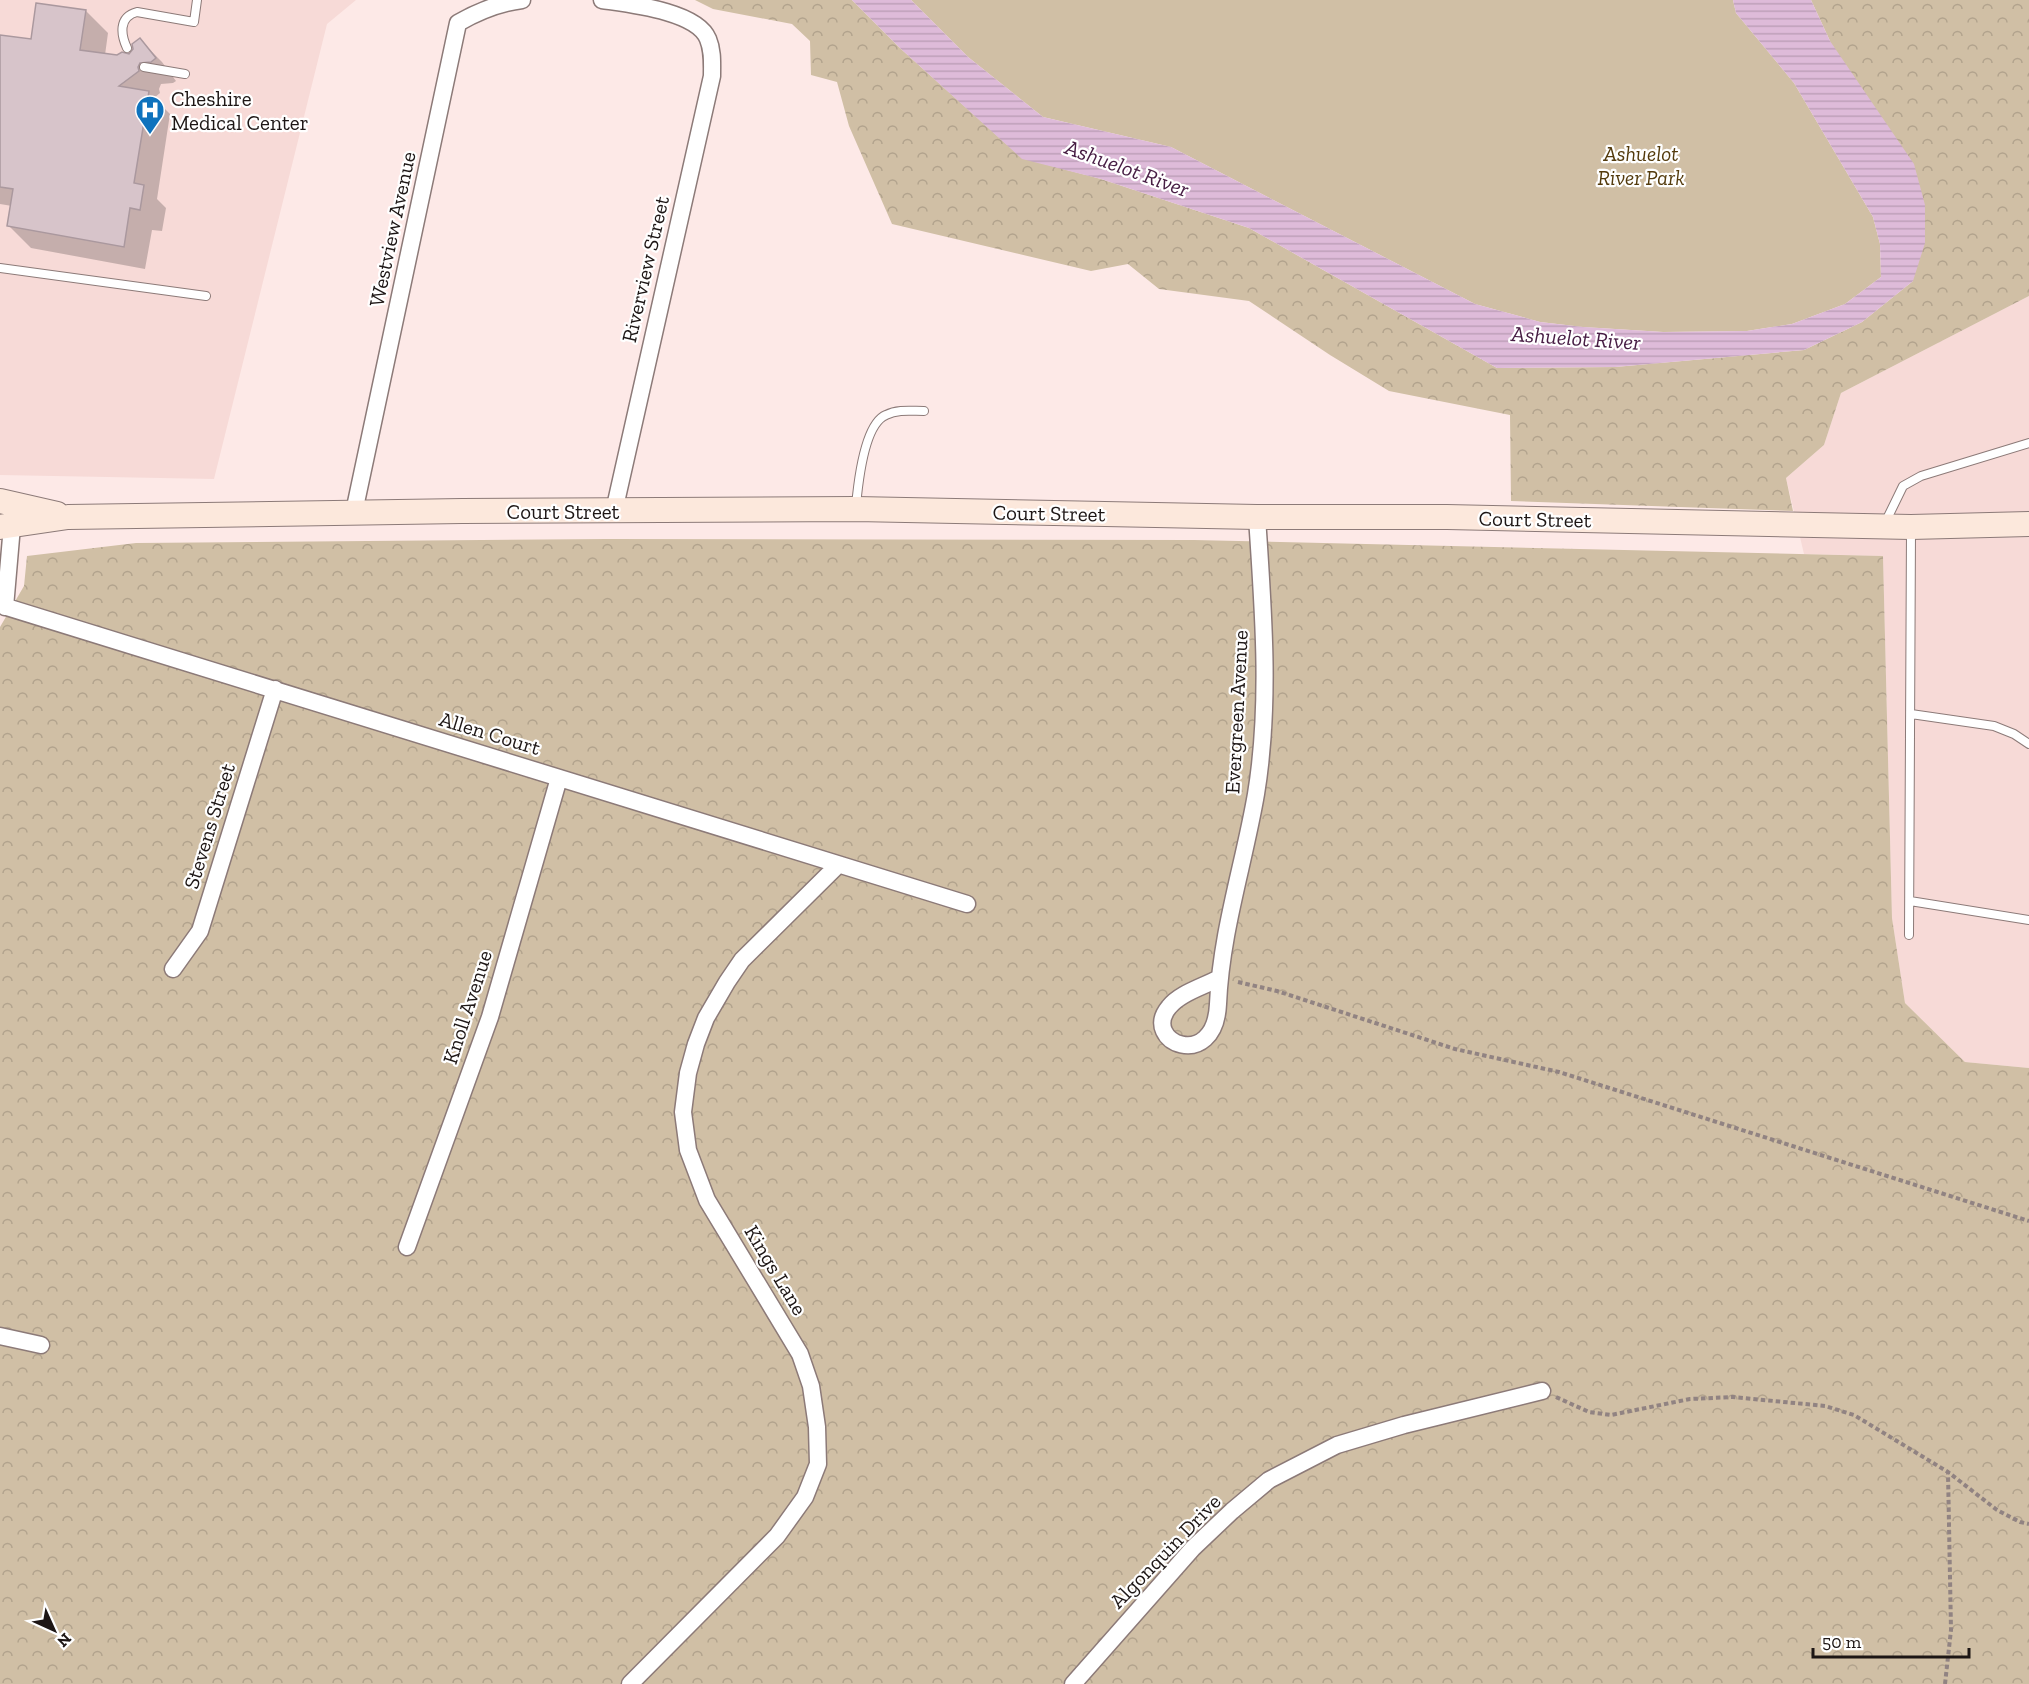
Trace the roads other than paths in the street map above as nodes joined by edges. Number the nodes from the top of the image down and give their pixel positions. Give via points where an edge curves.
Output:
1 (197, 0) edge
2 (522, 0) edge
3 (602, 0) edge
4 (128, 48) dead end
5 (144, 67) dead end
6 (185, 74) dead end
7 (0, 268) edge
8 (206, 296) dead end
9 (924, 411) dead end
10 (2029, 443) edge
11 (0, 501) edge
12 (856, 509) junction
13 (614, 511) junction
14 (354, 512) junction
15 (68, 517) junction
16 (1257, 517) junction
17 (2029, 524) edge
18 (1884, 525) junction
19 (6, 526) edge
20 (1911, 527) junction
21 (2, 606) edge
22 (275, 689) junction
23 (1911, 714) junction
24 (2029, 744) edge
25 (559, 778) junction
26 (838, 865) junction
27 (1910, 901) junction
28 (967, 904) dead end
29 (2029, 920) edge
30 (1910, 935) dead end
31 (173, 969) dead end
32 (1219, 978) road end
33 (407, 1247) dead end
34 (0, 1336) edge
35 (40, 1345) dead end
36 (1542, 1391) road end
37 (630, 1684) edge
38 (1073, 1684) edge

1 - 4 lane via 194,22 131,14 122,30
2 - 14 street, Westview Avenue via 502,3 458,23
3 - 13 street, Riverview Street via 687,19 708,36 713,54 712,76
5 - 6 lane
7 - 8 lane
9 - 12 lane via 884,415 874,426 858,479
10 - 18 lane via 1921,476 1903,486
11 - 15 main road, Court Street
12 - 13 main road, Court Street
12 - 16 main road, Court Street
13 - 14 main road, Court Street
14 - 15 main road, Court Street
15 - 19 main road, Court Street
16 - 18 main road, Court Street
16 - 32 street, Evergreen Avenue via 1264,606 1261,750 1256,794
17 - 20 main road, Court Street
18 - 20 main road, Court Street
19 - 21 street
20 - 23 lane
21 - 22 street, Allen Court
22 - 25 street, Allen Court
22 - 31 street, Stevens Street via 200,931
23 - 24 lane via 1994,726
23 - 27 lane
25 - 26 street, Allen Court
25 - 33 street, Knoll Avenue via 490,1017
26 - 28 street, Allen Court
26 - 37 street, Kings Lane via 742,960 727,982 696,1044 683,1112 687,1150 707,1200 800,1354 813,1396 818,1464 806,1497 777,1536
27 - 29 lane
27 - 30 lane
34 - 35 street
36 - 38 street, Algonquin Drive via 1337,1445 1269,1480 1193,1548

